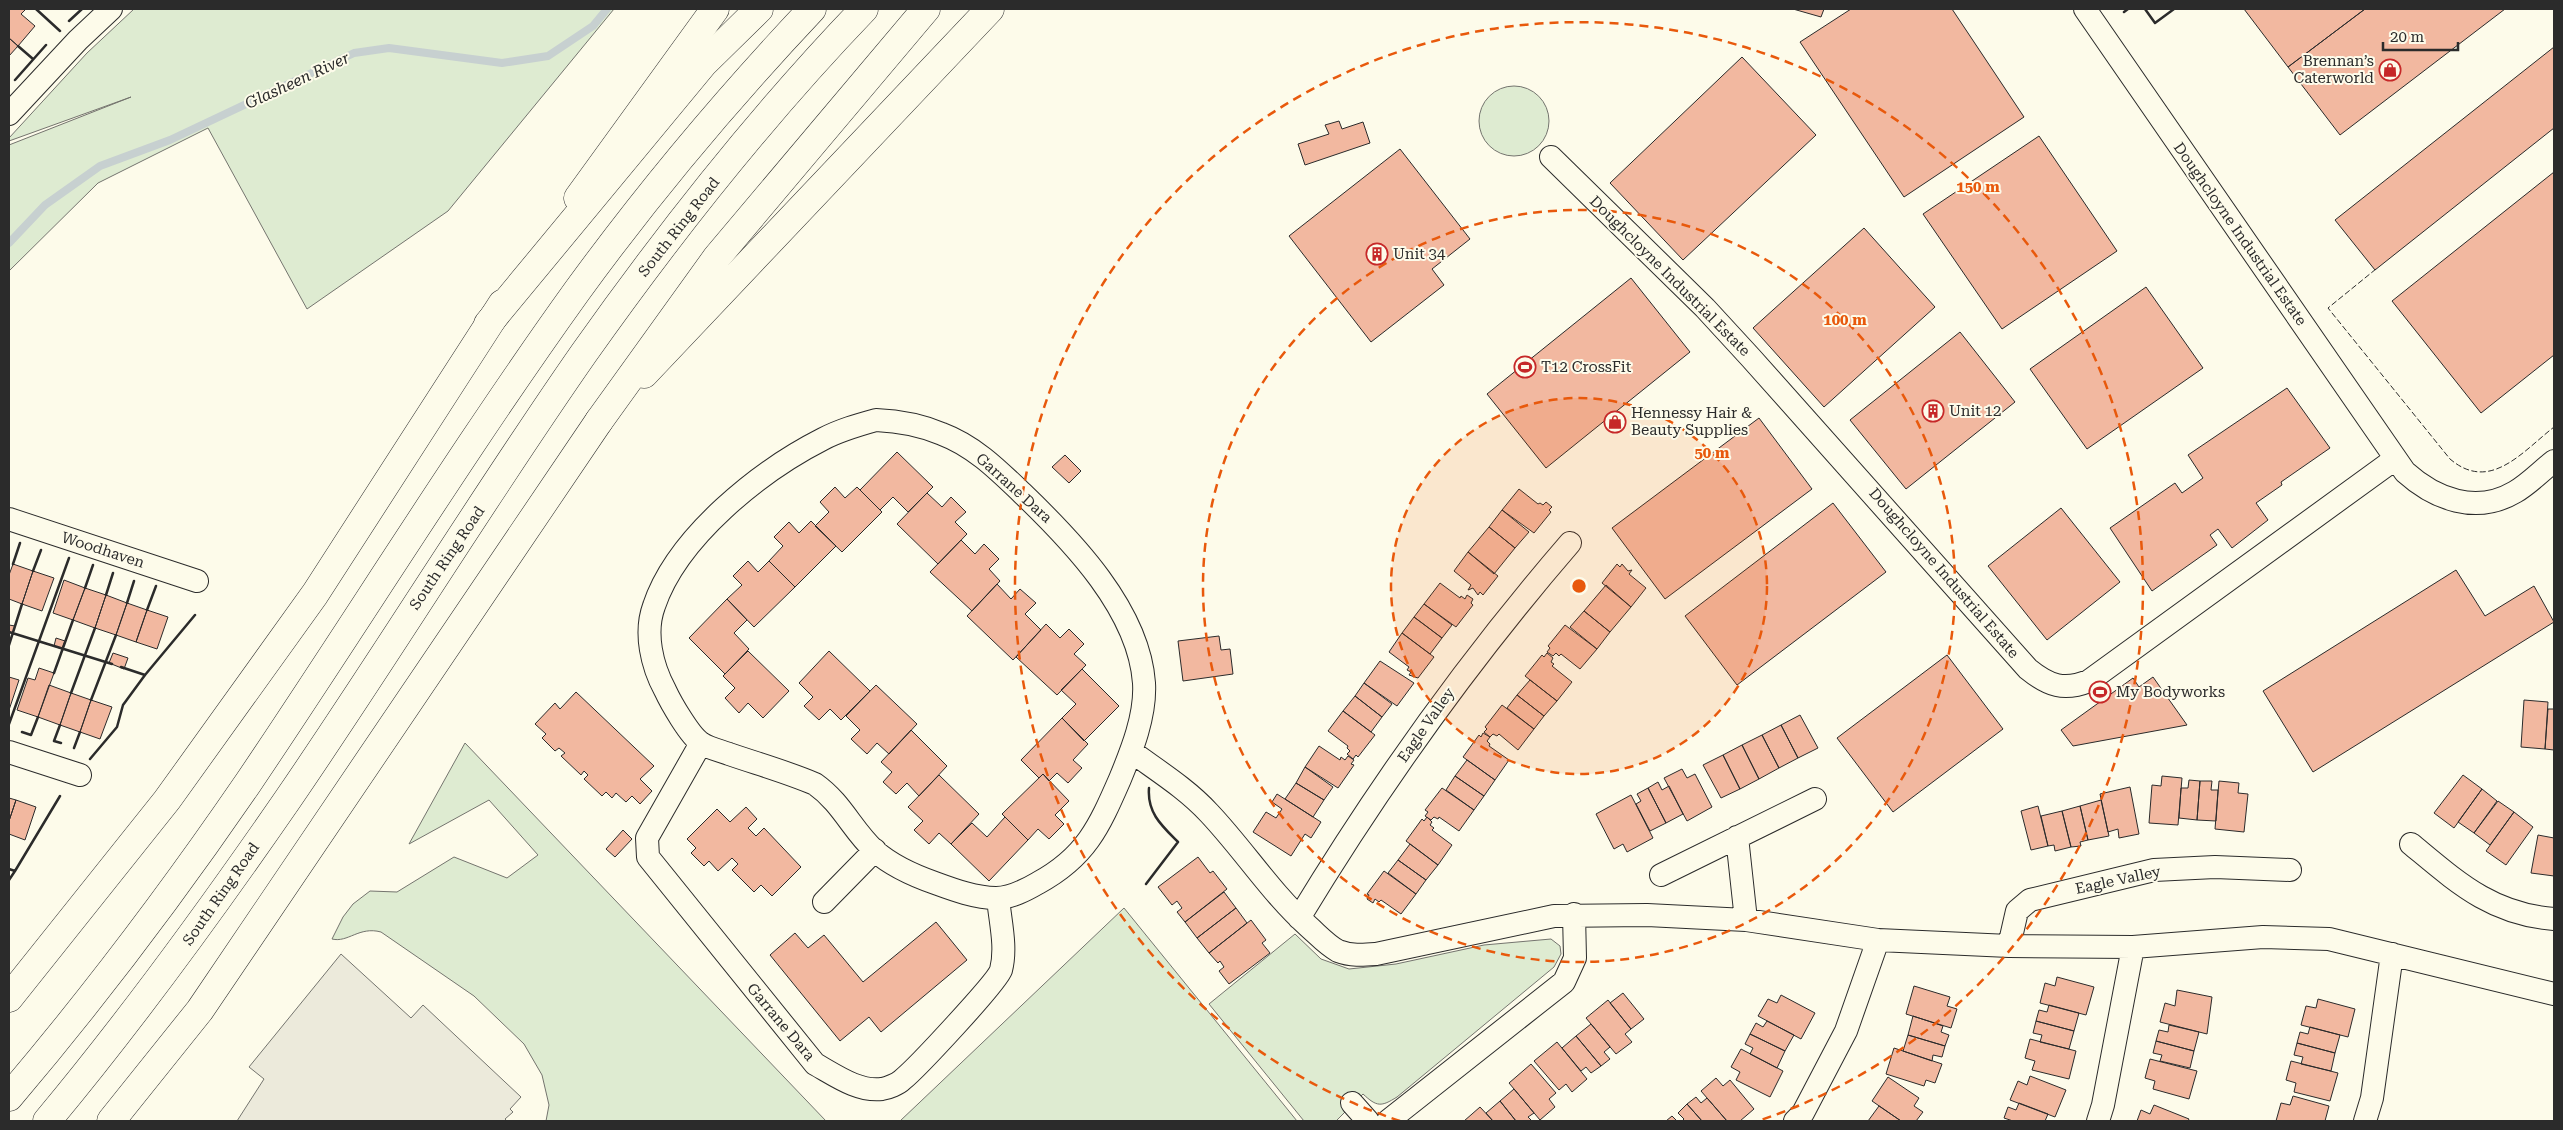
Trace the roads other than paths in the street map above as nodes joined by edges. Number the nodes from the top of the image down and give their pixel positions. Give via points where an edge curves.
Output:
1 (111, 9) edge
2 (715, 9) edge
3 (759, 9) edge
4 (812, 9) edge
5 (864, 9) edge
6 (926, 9) edge
7 (990, 9) edge
8 (2084, 9) edge
9 (9, 114) edge
10 (1551, 157) dead end
11 (488, 324) junction
12 (599, 421) junction
13 (2395, 459) junction
14 (2554, 461) edge
15 (9, 519) edge
16 (1570, 543) dead end
17 (197, 581) dead end
18 (701, 743) junction
19 (9, 752) edge
20 (1132, 752) junction
21 (80, 775) dead end
22 (1815, 799) dead end
23 (1738, 837) junction
24 (2410, 844) dead end
25 (875, 850) junction
26 (2290, 870) dead end
27 (1661, 875) dead end
28 (998, 898) junction
29 (824, 902) dead end
30 (1574, 914) junction
31 (1299, 918) junction
32 (2554, 919) edge
33 (1746, 920) junction
34 (1878, 940) junction
35 (2008, 946) junction
36 (2133, 947) junction
37 (2392, 954) junction
38 (2554, 994) edge
39 (9, 998) edge
40 (9, 1097) edge
41 (1352, 1103) dead end
42 (47, 1121) edge
43 (111, 1121) edge
44 (1368, 1121) edge
45 (1388, 1121) edge
46 (1796, 1121) edge
47 (2098, 1121) edge
48 (2365, 1121) edge

1 - 9 street
2 - 11 main road
3 - 11 main road via 703,64
4 - 40 main road via 774,48 656,187 577,292 246,786 127,950
5 - 42 main road, South Ring Road via 824,50 700,198 584,352 290,797 172,963
6 - 12 main road via 716,257
7 - 12 main road
8 - 13 street, Doughcloyne Industrial Estate
10 - 13 street, Doughcloyne Industrial Estate via 1705,308 1916,540 2028,669 2050,684 2074,687 2090,681
11 - 39 main road via 315,594 167,800
12 - 43 main road via 200,1010
13 - 14 street, Doughcloyne Industrial Estate via 2405,472 2431,492 2464,503 2499,499 2515,492
15 - 17 street, Woodhaven
16 - 31 street, Eagle Valley via 1441,703 1378,793
18 - 20 street, Garrane Dara via 676,711 654,662 650,625 661,589 675,565 711,522 761,478 823,439 876,420 898,421 943,434 978,454 1068,538 1097,574 1125,618 1142,670 1143,702
18 - 25 street, Garrane Dara via 815,784 831,795
18 - 28 street, Garrane Dara via 647,838 648,857 815,1064 839,1078 863,1088 882,1089 901,1081 947,1033 1000,972 1004,956
19 - 21 street
20 - 28 street, Garrane Dara via 1101,824 1084,848 1055,874 1023,891
20 - 31 street via 1208,811
22 - 23 street
23 - 27 street
23 - 33 street
24 - 32 street via 2469,892 2500,908
25 - 28 street, Garrane Dara via 894,864 932,883 973,895
25 - 29 street
26 - 35 street, Eagle Valley via 2215,867 2154,870 2030,900 2017,911
30 - 31 street via 1531,919 1376,954 1354,955 1327,943
30 - 33 street
30 - 45 street via 1574,958 1564,982
33 - 34 street
34 - 35 street
34 - 46 street via 1846,1031
35 - 36 street
36 - 37 street via 2263,937 2329,939
36 - 47 street
37 - 38 street
37 - 48 street via 2372,1098
41 - 44 street

